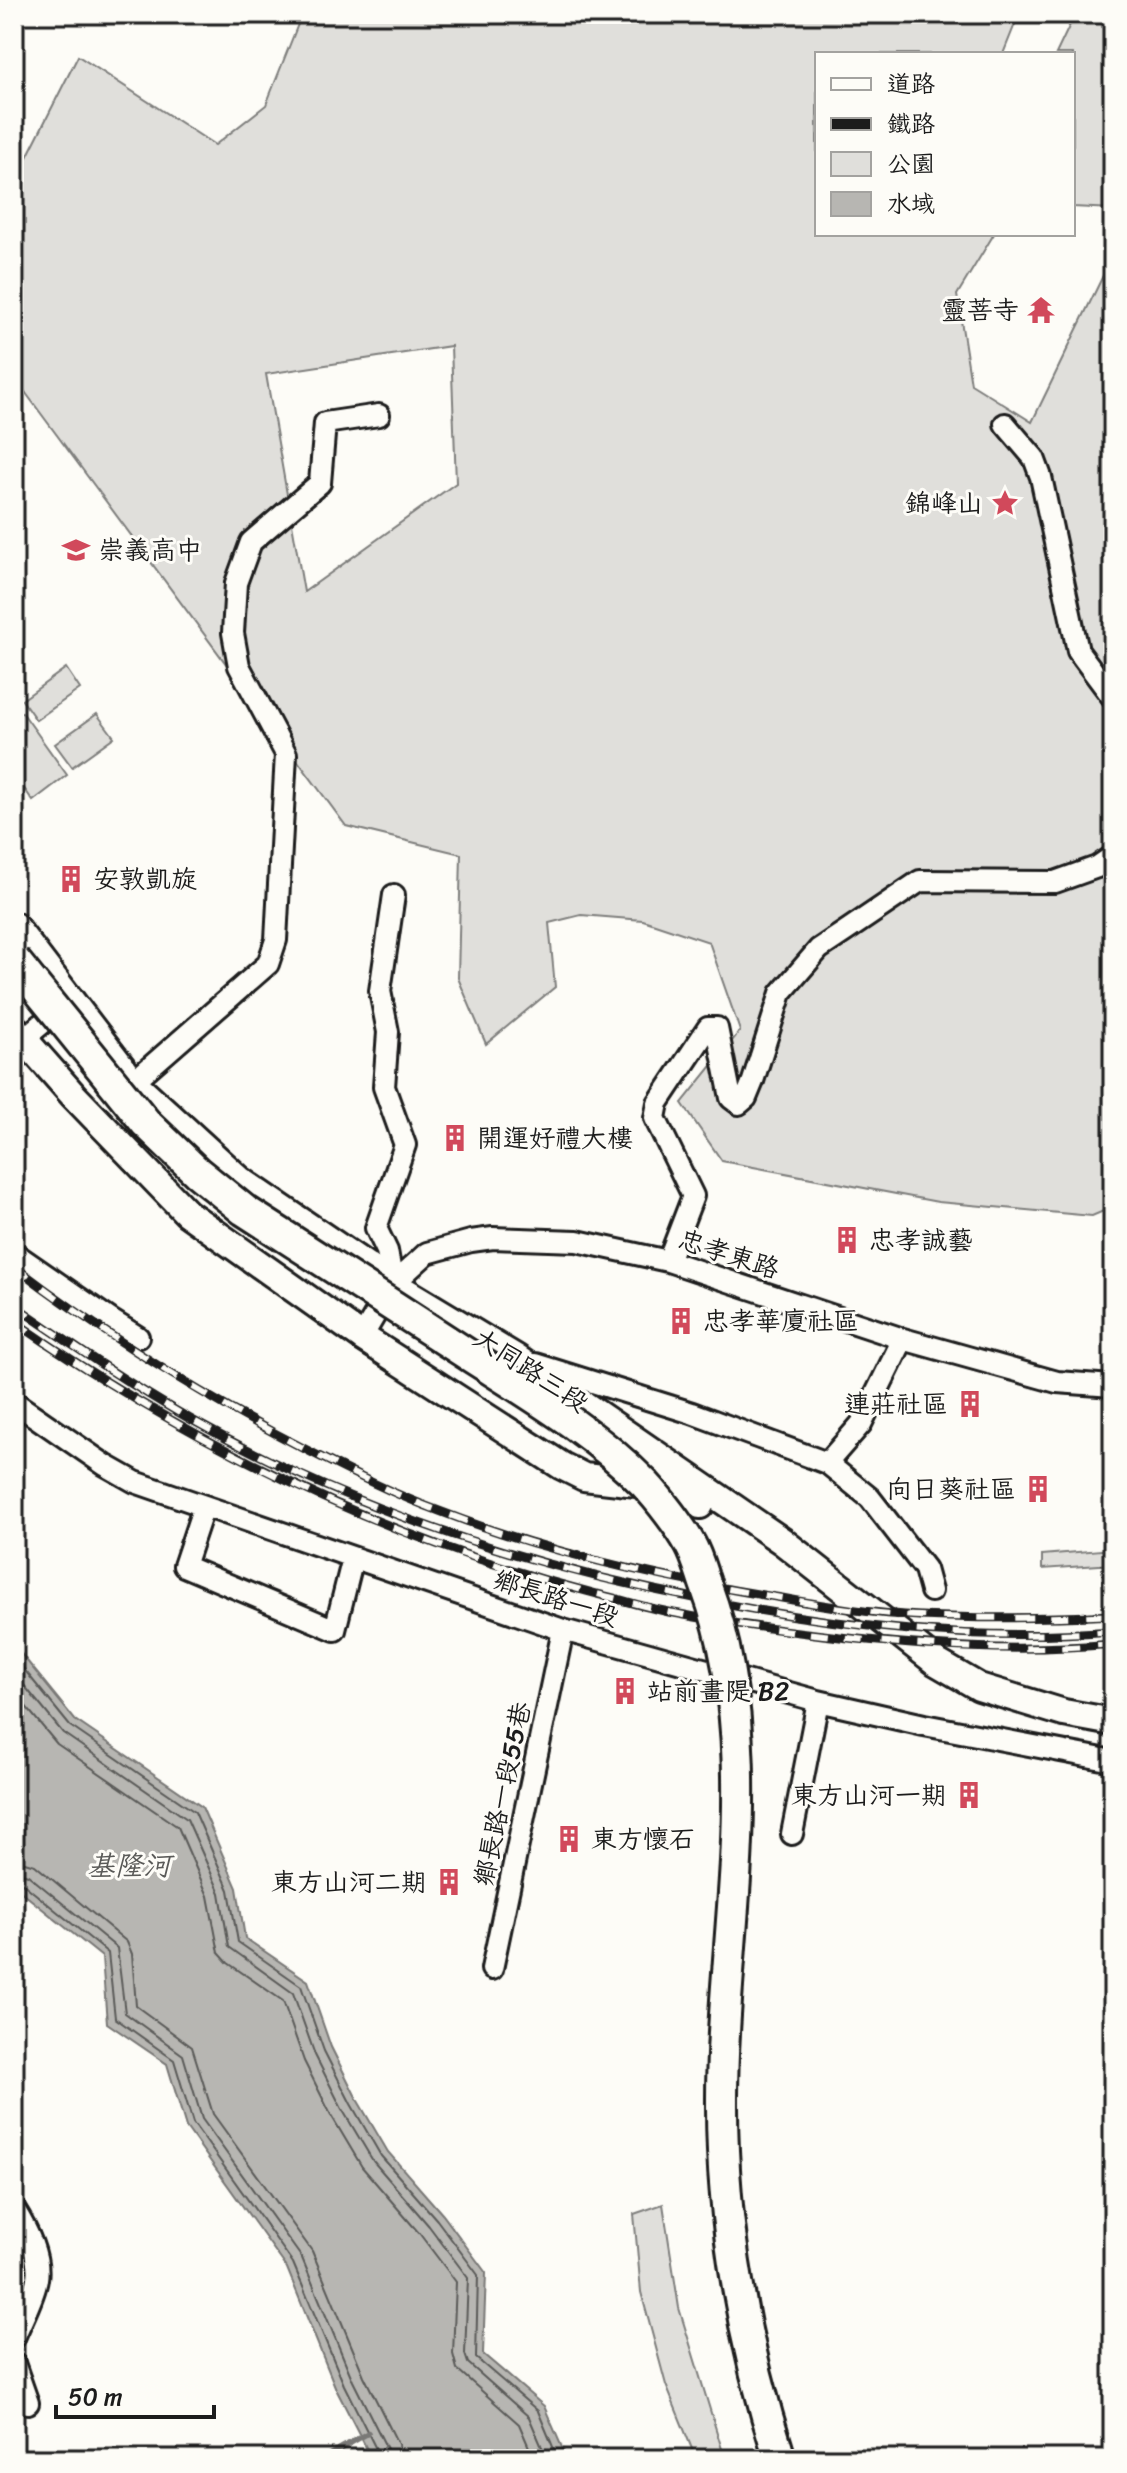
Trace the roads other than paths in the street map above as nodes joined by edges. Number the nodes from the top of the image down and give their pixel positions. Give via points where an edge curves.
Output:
1 (379, 415) dead end
2 (1005, 424) dead end
3 (1113, 698) edge
4 (1113, 856) edge
5 (394, 895) dead end
6 (14, 926) edge
7 (14, 960) edge
8 (14, 988) edge
9 (70, 1000) junction
10 (17, 1038) edge
11 (133, 1082) junction
12 (14, 1253) edge
13 (668, 1261) junction
14 (393, 1284) junction
15 (138, 1337) dead end
16 (362, 1337) junction
17 (903, 1339) junction
18 (516, 1358) junction
19 (1113, 1386) edge
20 (14, 1402) edge
21 (827, 1463) junction
22 (204, 1506) junction
23 (353, 1558) junction
24 (931, 1591) dead end
25 (563, 1630) junction
26 (818, 1701) junction
27 (1113, 1722) edge
28 (1113, 1735) edge
29 (1113, 1761) edge
30 (792, 1834) dead end
31 (492, 1969) dead end
32 (14, 2209) edge
33 (14, 2338) edge
34 (14, 2363) edge
35 (28, 2403) dead end
36 (767, 2459) edge
37 (780, 2459) edge

1 - 11 street via 325,423 320,483 251,542 236,583 233,633 239,666 286,754 276,940 268,964
2 - 3 street via 1034,458 1041,477 1078,651
4 - 13 street via 1055,882 920,881 819,949 781,993 753,1081 739,1104 731,1098 717,1028 708,1028 658,1103 655,1118 693,1196
5 - 14 street via 380,991 388,1032 384,1087 405,1145 376,1228
6 - 9 main road, 大同路三段
7 - 37 highway, bridge via 146,1123 197,1172 244,1210 582,1428 646,1486 690,1544 722,1637 736,1719 739,1782 725,2013 724,2155 739,2284 760,2398
8 - 36 highway via 96,1087 188,1182 238,1224 574,1439 613,1472 679,1553 715,1666 723,1748 723,1836 707,2080 713,2194 735,2348
9 - 10 street
9 - 11 main road, 大同路三段
10 - 16 main road via 187,1213
11 - 14 main road, 大同路三段 via 240,1180
12 - 15 street
13 - 14 street, 忠孝東路 via 577,1241 493,1238 427,1253
13 - 17 street, 忠孝東路
14 - 16 street, 忠孝東路
14 - 18 main road, 大同路三段
16 - 28 main road via 584,1477 672,1487 775,1553 932,1679 976,1704 1057,1728
17 - 19 street, 忠孝東路 via 1057,1382
17 - 21 street via 861,1424
18 - 21 street via 692,1413
18 - 27 main road, 大同路三段 via 782,1541 936,1662 979,1687
20 - 22 street, 鄉長路一段 via 125,1477
21 - 24 street via 870,1498 925,1569
22 - 23 street, 鄉長路一段
22 - 23 street via 184,1566 335,1630
23 - 25 street, 鄉長路一段
25 - 26 street, 鄉長路一段
25 - 31 street, 鄉長路一段55巷
26 - 29 street, 鄉長路一段
26 - 30 street
32 - 33 street via 35,2254 38,2278
34 - 35 street

